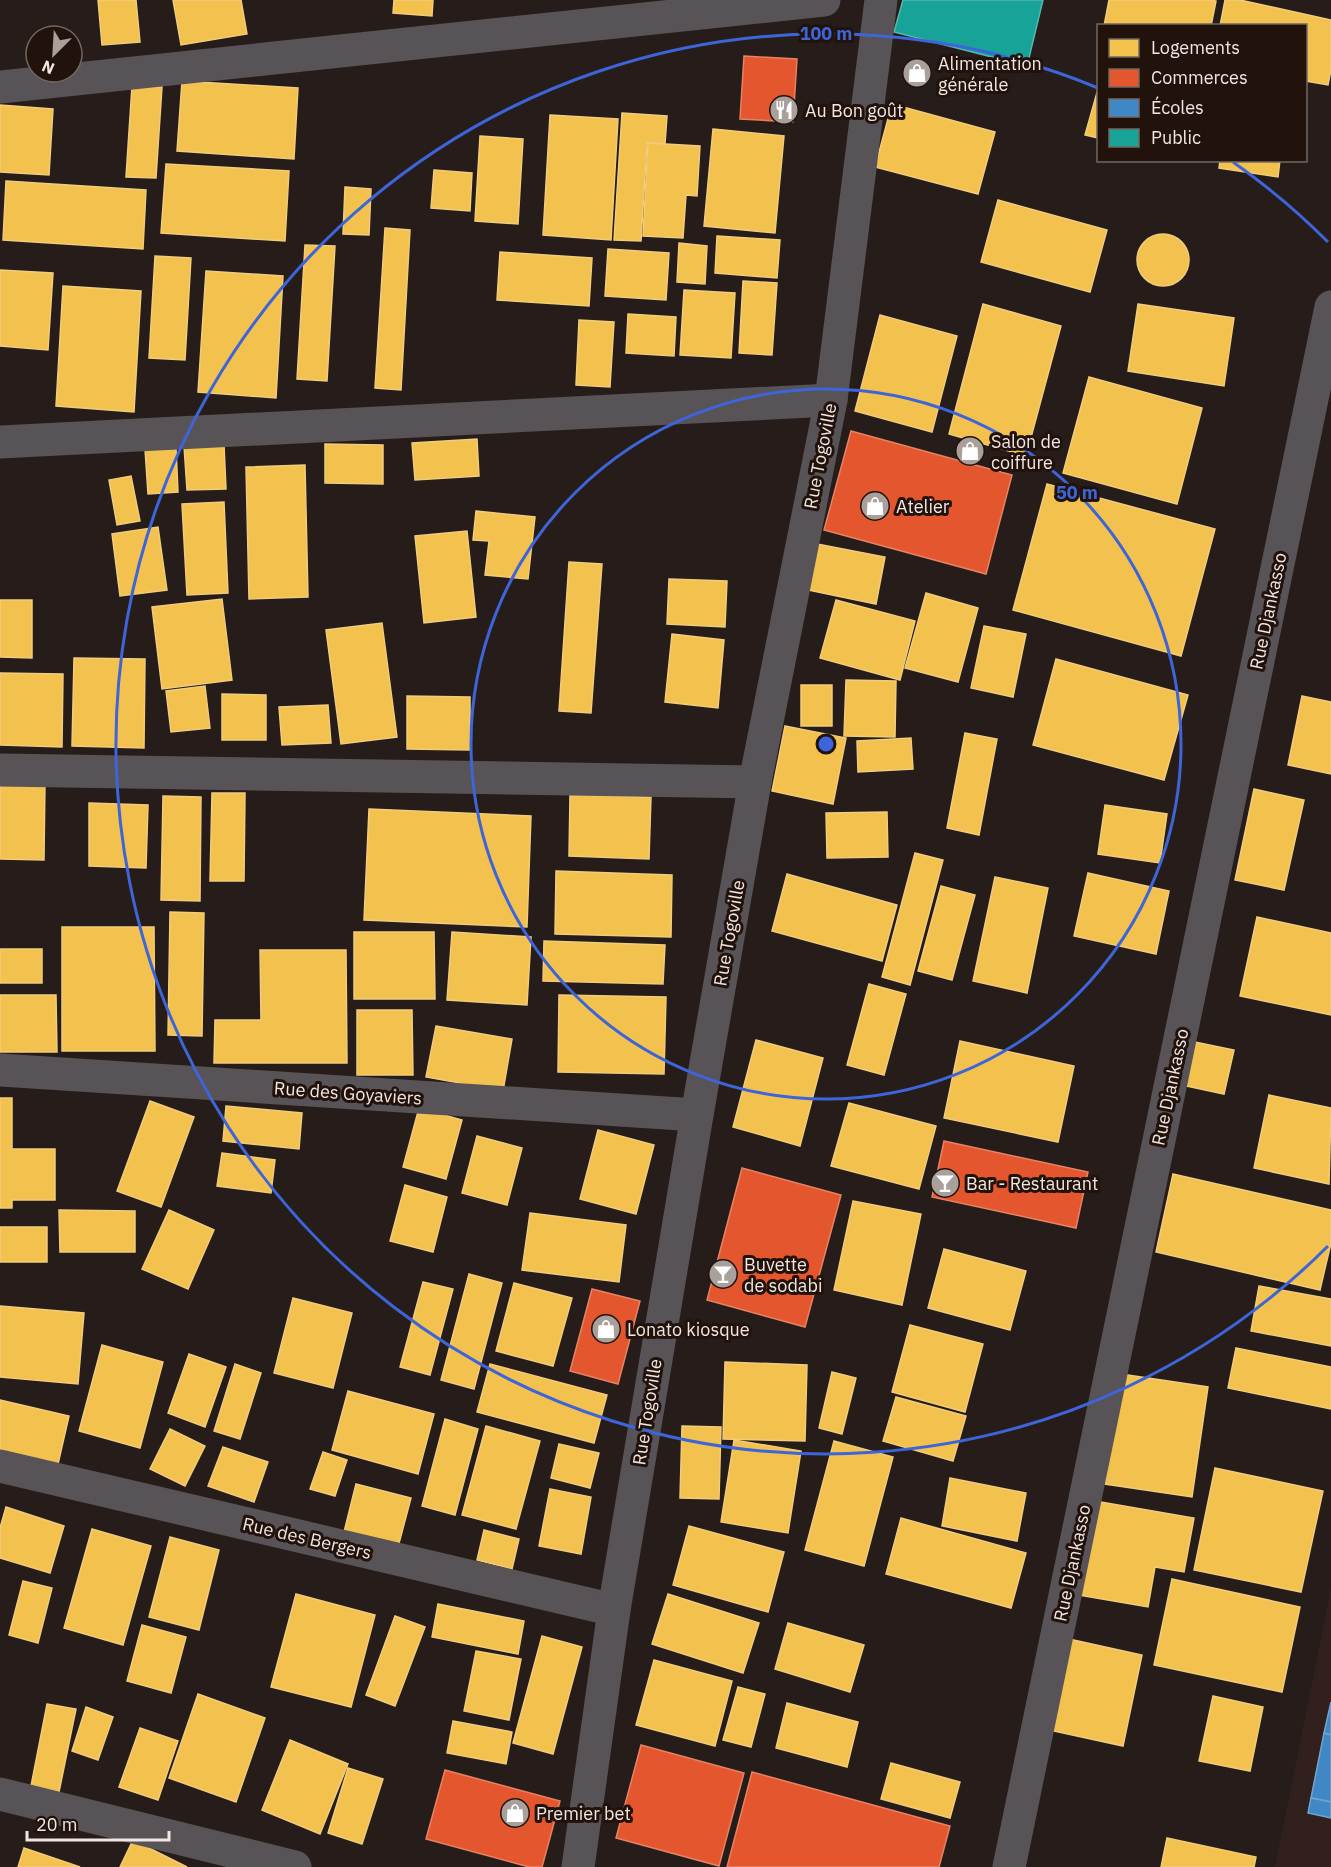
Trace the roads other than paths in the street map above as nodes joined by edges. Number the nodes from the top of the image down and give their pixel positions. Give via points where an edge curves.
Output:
1 (824, 0) edge
2 (880, 0) edge
3 (0, 87) edge
4 (1331, 307) edge
5 (831, 400) junction
6 (0, 442) edge
7 (0, 770) edge
8 (755, 782) junction
9 (0, 1070) edge
10 (697, 1115) junction
11 (0, 1466) edge
12 (614, 1610) junction
13 (0, 1794) edge
14 (295, 1867) edge
15 (578, 1867) edge
16 (1009, 1867) edge

1 - 3 street
2 - 5 street, Rue Togoville
4 - 16 street, Rue Djankasso
5 - 6 street
5 - 8 street, Rue Togoville
7 - 8 street
8 - 10 street, Rue Togoville
9 - 10 street, Rue des Goyaviers
10 - 12 street, Rue Togoville
11 - 12 street, Rue des Bergers
12 - 15 street, Rue Togoville
13 - 14 street

